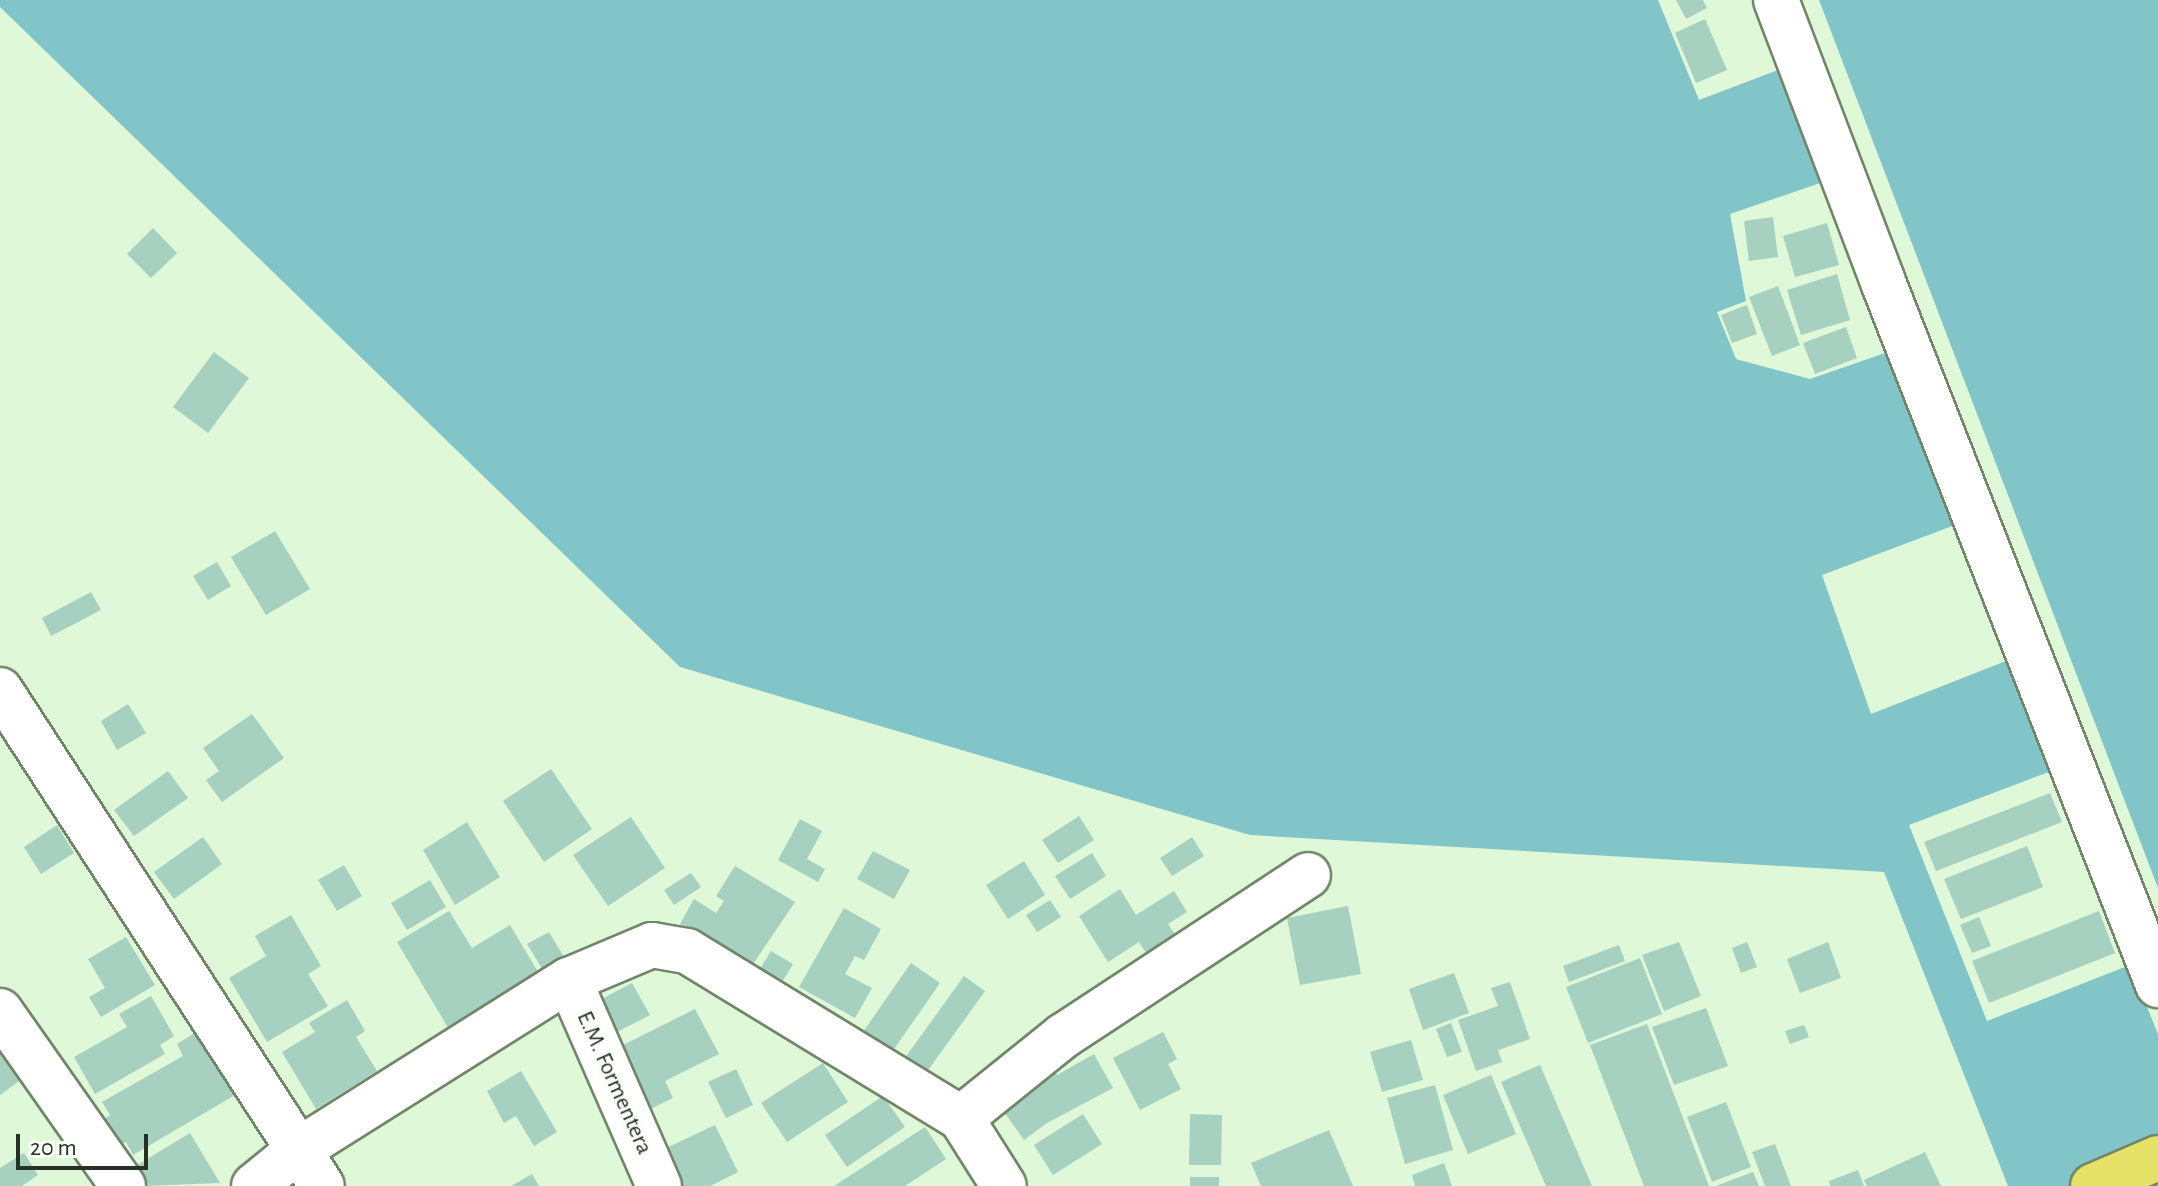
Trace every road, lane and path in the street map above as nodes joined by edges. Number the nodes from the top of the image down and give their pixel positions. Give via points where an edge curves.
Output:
1 (1776, 0) edge
2 (0, 690) edge
3 (1308, 875) dead end
4 (569, 980) junction
5 (2158, 985) edge
6 (0, 1011) edge
7 (961, 1118) junction
8 (297, 1151) junction
9 (2158, 1158) edge
10 (123, 1186) edge
11 (254, 1186) edge
12 (322, 1186) edge
13 (659, 1186) edge
14 (1004, 1186) edge
15 (2093, 1186) edge

1 - 5 street
2 - 8 street
3 - 7 street via 1063,1036
4 - 7 street via 652,945 687,951
4 - 8 street
4 - 13 street, E.M. Formentera
6 - 10 street
7 - 14 street
8 - 11 street
8 - 12 street
9 - 15 main road

